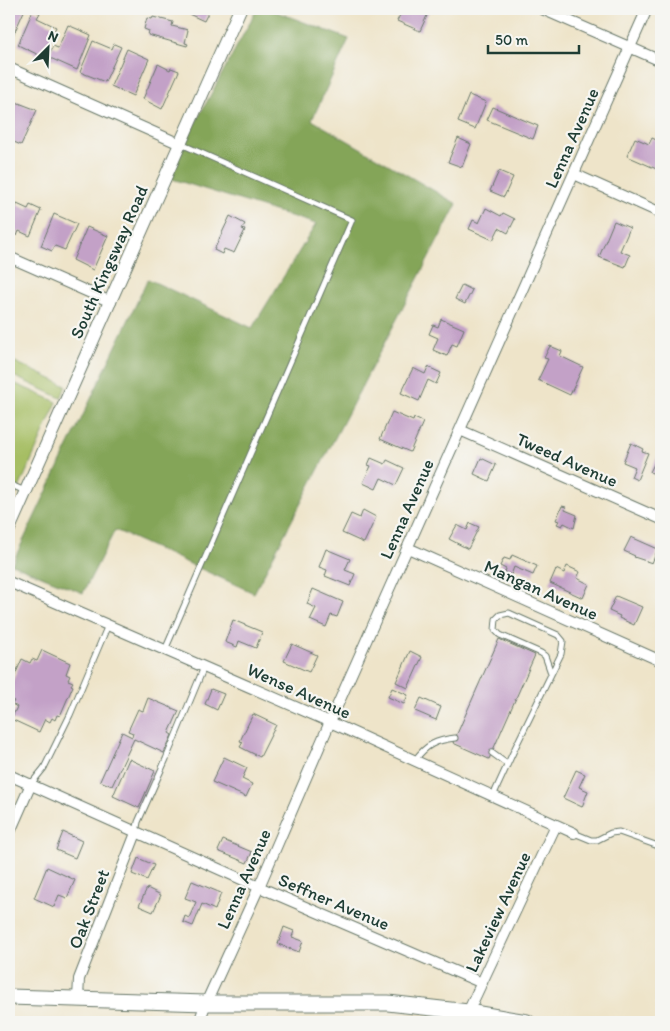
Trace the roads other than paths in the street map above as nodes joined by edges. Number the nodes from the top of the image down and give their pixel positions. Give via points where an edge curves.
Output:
1 (240, 9) edge
2 (542, 9) edge
3 (647, 9) edge
4 (630, 47) junction
5 (661, 61) edge
6 (9, 68) edge
7 (180, 144) junction
8 (574, 174) junction
9 (661, 213) edge
10 (9, 257) edge
11 (110, 302) junction
12 (460, 430) junction
13 (9, 484) edge
14 (26, 492) junction
15 (661, 519) edge
16 (9, 529) edge
17 (408, 548) junction
18 (9, 582) edge
19 (108, 625) junction
20 (165, 650) junction
21 (661, 661) edge
22 (204, 668) junction
23 (551, 673) junction
24 (330, 722) junction
25 (455, 738) dead end
26 (492, 753) dead end
27 (414, 761) junction
28 (507, 764) junction
29 (9, 775) edge
30 (31, 784) junction
31 (493, 796) junction
32 (556, 825) junction
33 (136, 833) junction
34 (574, 833) joint
35 (9, 834) edge
36 (661, 847) edge
37 (259, 887) junction
38 (482, 984) junction
39 (9, 997) edge
40 (78, 998) junction
41 (206, 1003) junction
42 (468, 1012) junction
43 (199, 1022) edge
44 (526, 1022) edge

1 - 7 street, South Kingsway Road
2 - 4 street
3 - 4 street, Lenna Avenue
4 - 5 street
4 - 8 street, Lenna Avenue
6 - 7 street
7 - 11 street, South Kingsway Road
7 - 20 lane via 352,220
8 - 9 street
8 - 12 street, Lenna Avenue
10 - 11 street
11 - 14 street, South Kingsway Road
12 - 15 street, Tweed Avenue
12 - 17 street, Lenna Avenue
13 - 14 lane
14 - 16 street, South Kingsway Road
17 - 21 street, Mangan Avenue
17 - 24 street, Lenna Avenue
18 - 19 street, Wense Avenue
19 - 20 street, Wense Avenue
19 - 30 lane via 70,715 44,768
20 - 22 street, Wense Avenue
22 - 24 street, Wense Avenue
22 - 33 lane
23 - 23 lane via 563,648 558,634 509,613 500,614 495,630 545,656
23 - 28 lane
24 - 27 street, Wense Avenue
24 - 37 street, Lenna Avenue
25 - 27 lane via 430,743
26 - 28 lane
27 - 31 street, Wense Avenue
28 - 31 lane
29 - 30 street, Seffner Avenue
30 - 33 street, Seffner Avenue
30 - 35 street
31 - 32 street, Wense Avenue
32 - 34 street, Wense Avenue
32 - 38 street, Lakeview Avenue
33 - 37 street, Seffner Avenue
33 - 40 street, Oak Street via 79,979
34 - 36 lane via 597,840 619,832
37 - 38 street, Seffner Avenue
37 - 41 street, Lenna Avenue
38 - 42 street, Lakeview Avenue
39 - 40 main road
40 - 41 main road
41 - 42 main road via 388,1003
41 - 43 street, Lenna Avenue
42 - 44 main road

